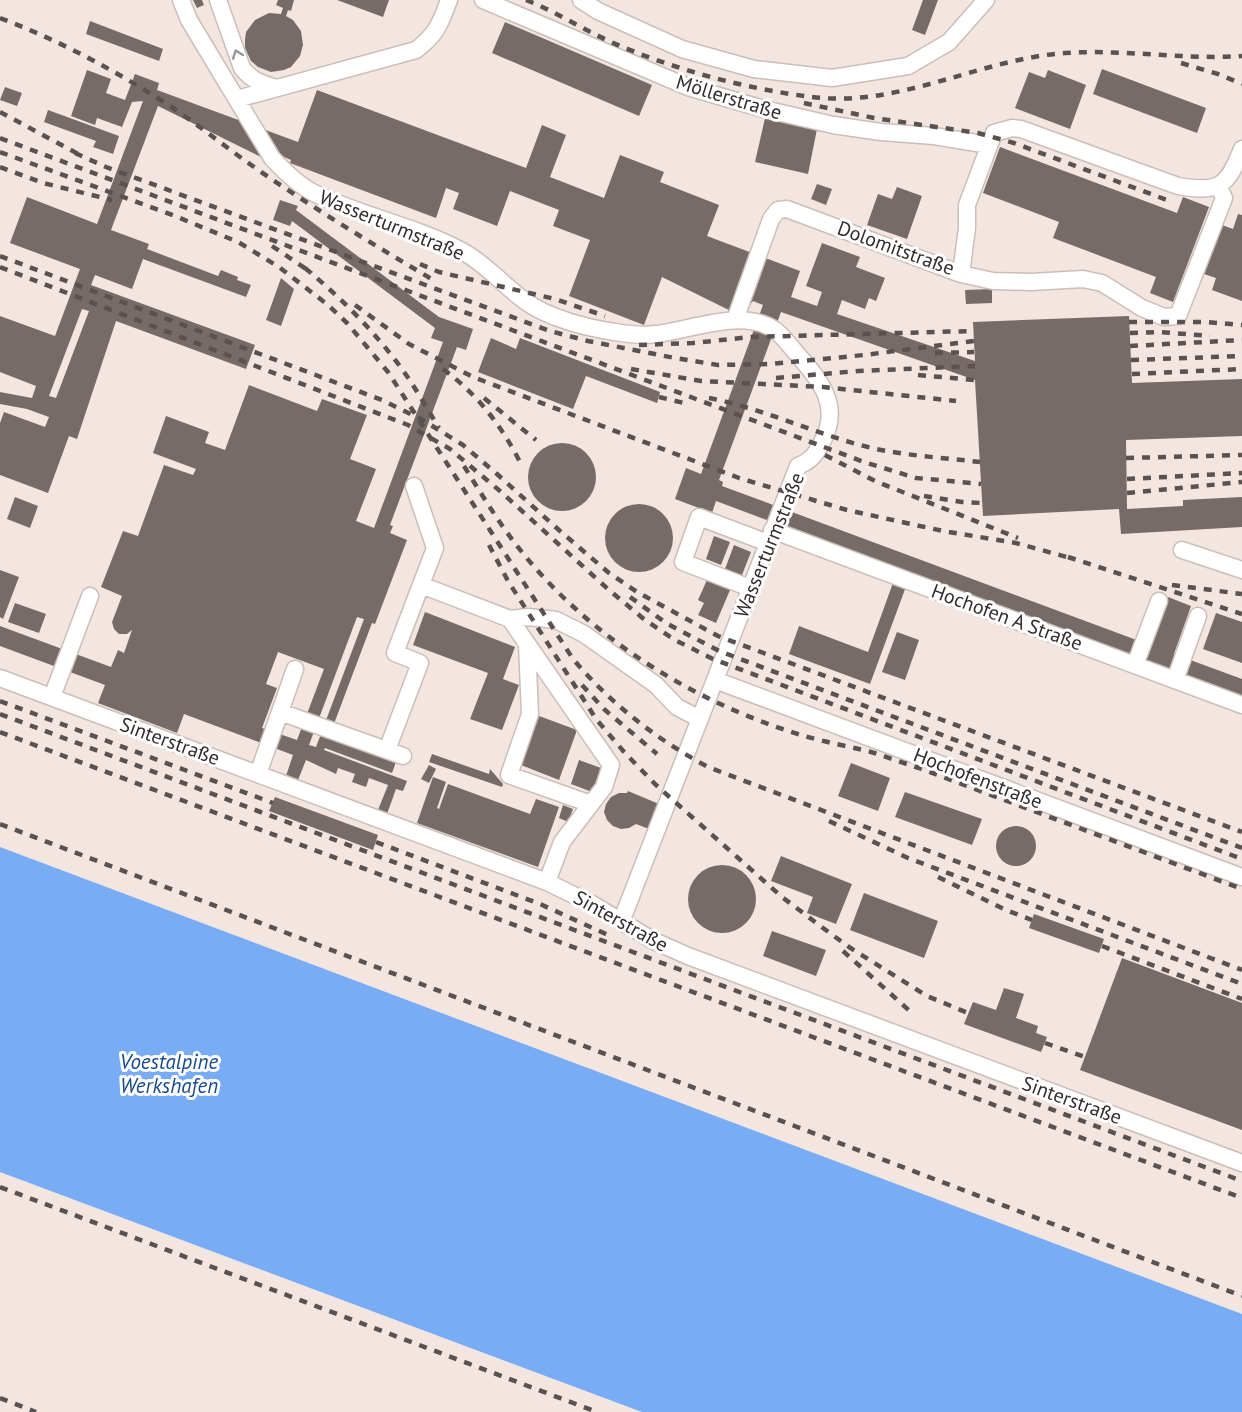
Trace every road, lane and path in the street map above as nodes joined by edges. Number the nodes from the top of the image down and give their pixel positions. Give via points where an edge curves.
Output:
1 (181, 0) edge
2 (218, 0) edge
3 (449, 0) edge
4 (483, 0) edge
5 (581, 0) edge
6 (986, 0) edge
7 (277, 88) junction
8 (237, 99) junction
9 (989, 145) junction
10 (1242, 149) edge
11 (1218, 185) junction
12 (961, 274) junction
13 (735, 320) junction
14 (414, 486) dead end
15 (770, 537) junction
16 (1182, 550) dead end
17 (1242, 570) edge
18 (421, 585) junction
19 (750, 588) junction
20 (90, 597) dead end
21 (1159, 600) dead end
22 (1198, 616) dead end
23 (510, 618) junction
24 (527, 644) junction
25 (1135, 664) junction
26 (296, 669) dead end
27 (0, 678) edge
28 (715, 680) junction
29 (1175, 680) junction
30 (52, 697) junction
31 (1242, 705) edge
32 (280, 712) junction
33 (700, 719) junction
34 (258, 774) junction
35 (591, 804) junction
36 (1242, 878) edge
37 (547, 882) junction
38 (621, 922) junction
39 (1242, 1163) edge

1 - 8 street, Wasserturmstraße
7 -> 2 street via 260,83 242,68
3 - 7 street via 431,39 416,50
4 - 9 street, Möllerstraße via 688,87 764,109 833,125
5 - 6 street via 682,49 754,69 832,78 908,66 950,42
7 - 8 street
8 - 13 street, Wasserturmstraße via 272,158 312,192 462,251 544,313 615,332 654,335
9 - 11 street via 994,133 1021,129 1178,186 1209,189
9 - 12 street, Dolomitstraße via 966,205 968,228
10 - 11 street via 1233,171
11 - 12 street via 1224,198 1178,316 1164,317 1102,283 1083,279 993,281
12 - 13 street, Dolomitstraße via 788,209 778,210 771,219
13 - 15 street, Wasserturmstraße via 759,322 776,331 823,387 830,405 825,437 815,455 798,466
14 - 18 street via 435,548
15 - 19 street, Wasserturmstraße
15 - 19 street, Hochofen A Straße via 699,518 682,562
15 - 25 street, Hochofen A Straße
16 - 17 street
18 - 23 street
18 - 32 street via 395,653 420,663 395,753
19 - 28 street, Wasserturmstraße
20 - 30 street
21 - 25 street
22 - 29 street
23 - 24 street
23 - 33 street via 556,620 584,634 656,685 677,707
24 - 35 street via 611,765 604,787
24 - 35 street via 530,714 508,775
25 - 29 street, Hochofen A Straße
26 - 32 street
27 - 30 street, Sinterstraße
28 - 33 street, Wasserturmstraße
28 - 36 street, Hochofenstraße
29 - 31 street, Hochofen A Straße
30 - 34 street, Sinterstraße
32 - 34 street
33 - 38 street, Wasserturmstraße
34 - 37 street, Sinterstraße
35 - 37 street via 562,842
37 - 38 street, Sinterstraße
38 - 39 street, Sinterstraße via 688,956

